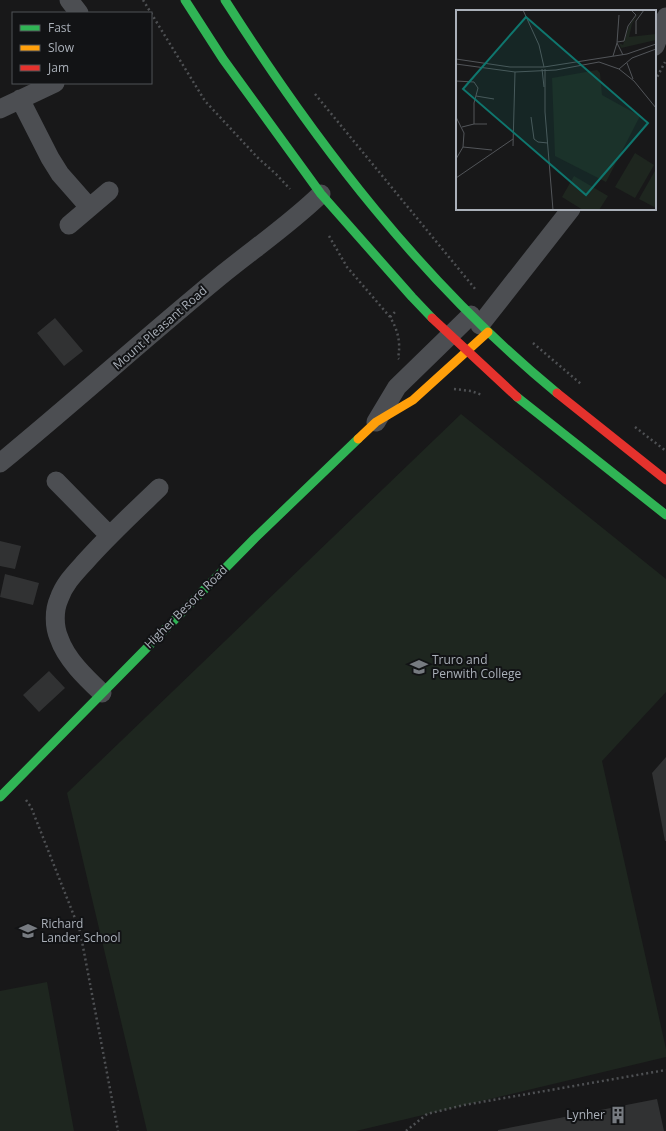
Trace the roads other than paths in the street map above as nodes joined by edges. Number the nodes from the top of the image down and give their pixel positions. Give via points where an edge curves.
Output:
1 (69, 0) edge
2 (185, 0) edge
3 (225, 0) edge
4 (78, 12) edge
5 (666, 17) edge
6 (188, 22) dead end
7 (656, 43) edge
8 (223, 59) junction
9 (53, 84) edge
10 (20, 99) junction
11 (0, 109) edge
12 (108, 191) dead end
13 (321, 194) junction
14 (89, 208) junction
15 (570, 210) edge
16 (69, 226) dead end
17 (480, 324) junction
18 (450, 335) junction
19 (467, 351) junction
20 (376, 422) junction
21 (0, 463) edge
22 (666, 480) edge
23 (56, 481) dead end
24 (159, 488) dead end
25 (666, 515) edge
26 (109, 534) junction
27 (102, 693) junction
28 (0, 797) edge

1 - 4 street
2 - 8 main road
3 - 17 main road via 324,146 384,222
5 - 7 street
6 - 8 main road
8 - 13 main road
9 - 10 street
10 - 11 street
10 - 14 street via 53,164
12 - 14 street
13 - 18 main road via 384,267
13 - 21 street, Mount Pleasant Road
14 - 16 street
15 - 17 street
17 - 18 street, Higher Besore Road
17 - 19 main road, Higher Besore Road
17 - 22 main road via 545,384
18 - 19 main road
18 - 20 street, Higher Besore Road via 397,387
19 - 20 main road, Higher Besore Road via 413,400
19 - 25 main road via 527,406
20 - 27 main road, Higher Besore Road via 255,538
23 - 26 street
24 - 26 street
26 - 27 street via 64,586 56,611 58,638 65,651
27 - 28 main road, Higher Besore Road

